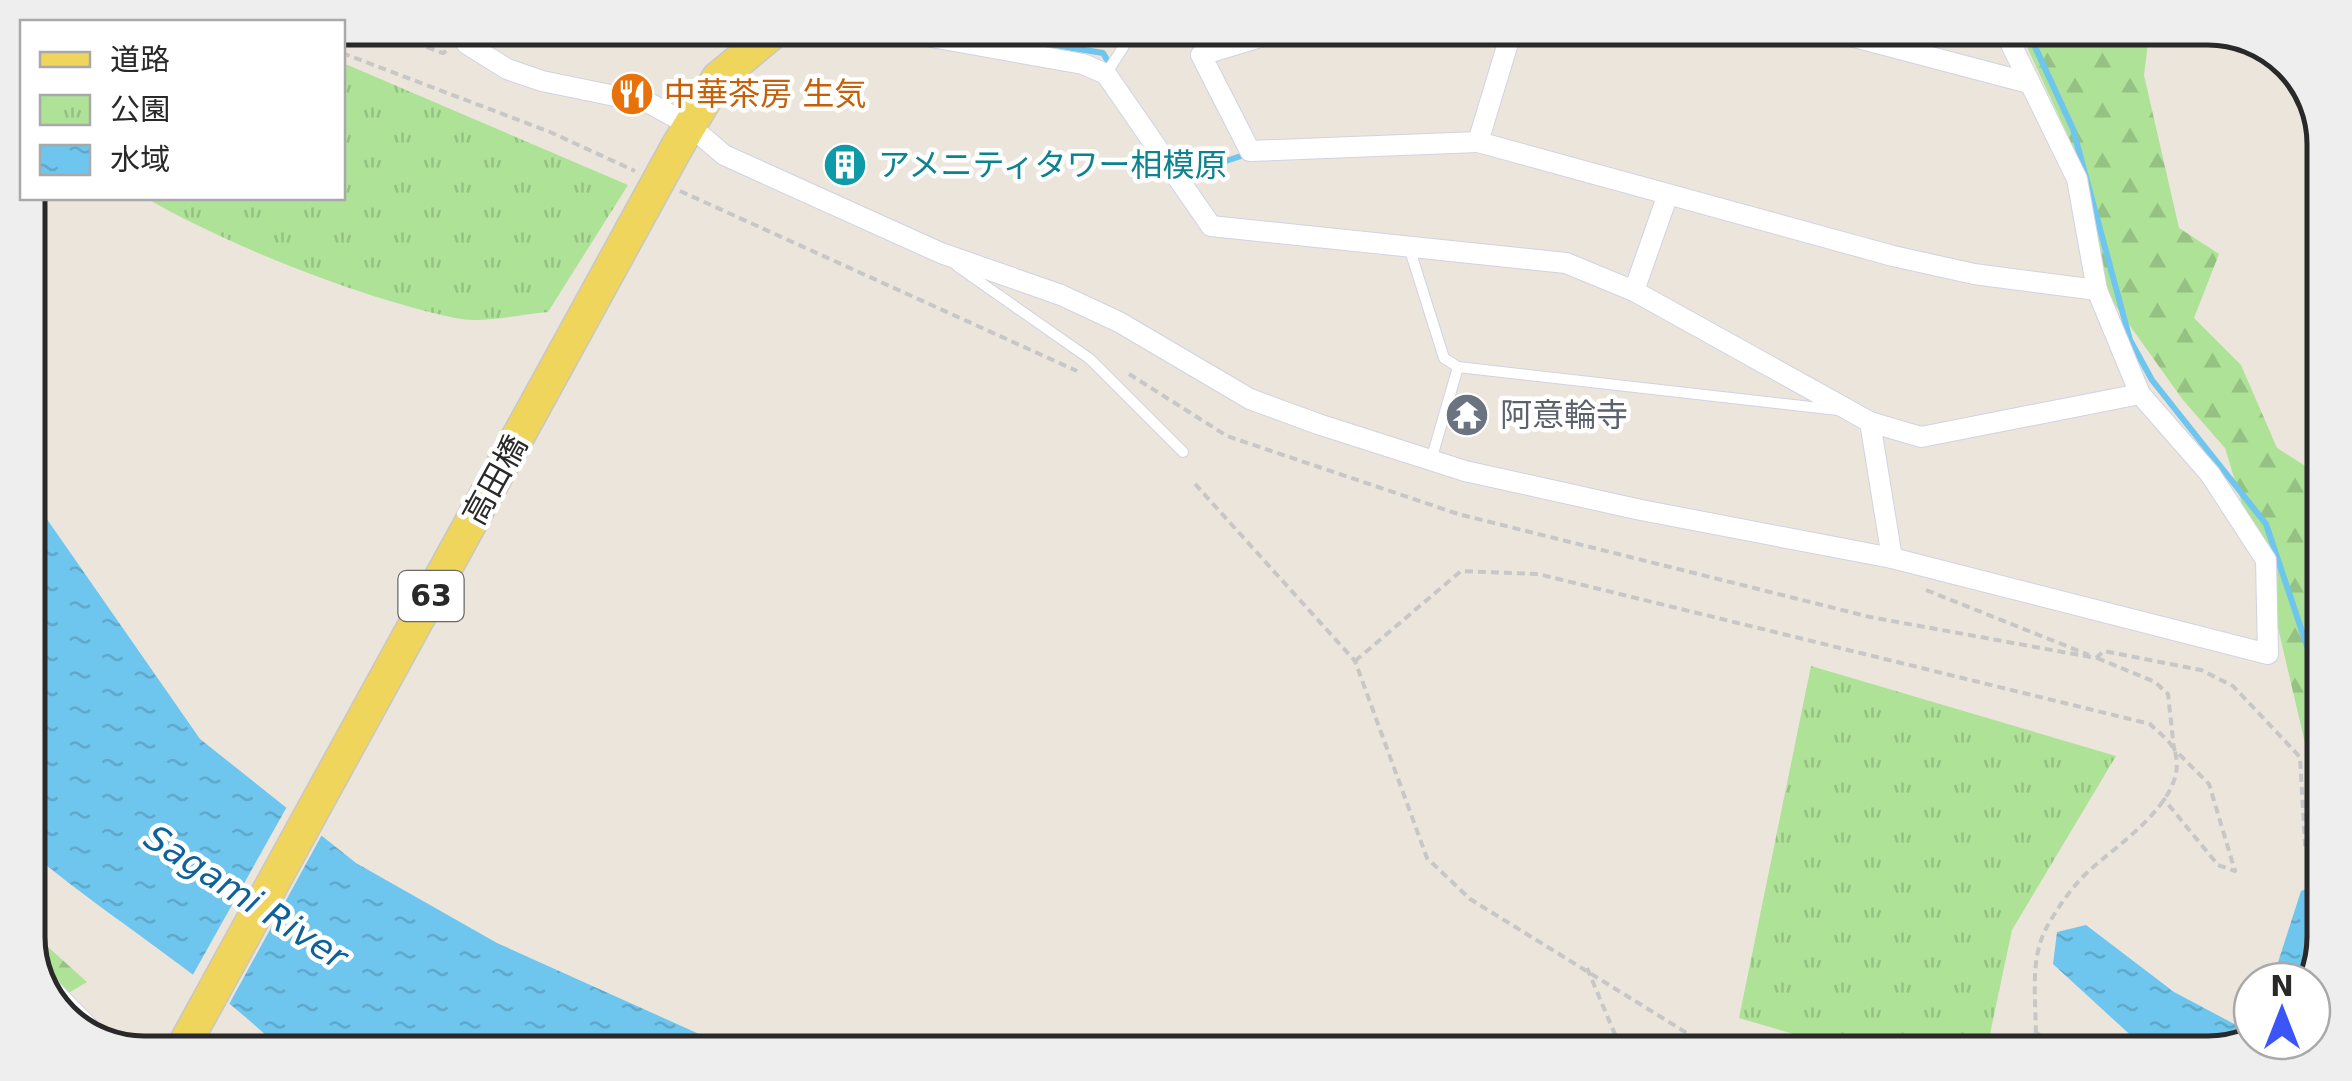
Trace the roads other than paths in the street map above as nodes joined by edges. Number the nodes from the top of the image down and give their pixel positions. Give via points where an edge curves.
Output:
1 (470, 45) edge
2 (756, 45) edge
3 (976, 45) edge
4 (1125, 45) edge
5 (1234, 45) edge
6 (1508, 45) edge
7 (1886, 45) edge
8 (2011, 45) edge
9 (1112, 68) junction
10 (2029, 82) junction
11 (683, 136) junction
12 (1478, 142) junction
13 (1667, 197) junction
14 (1408, 244) junction
15 (941, 253) junction
16 (2097, 290) junction
17 (1634, 291) junction
18 (1458, 368) junction
19 (2140, 394) junction
20 (1847, 410) junction
21 (1870, 422) junction
22 (1183, 452) dead end
23 (1432, 457) junction
24 (1892, 558) junction
25 (189, 1036) edge

1 - 11 street via 542,82 649,103
2 - 11 main road, 63 via 718,78
3 - 9 street
4 - 9 lane
5 - 12 street via 1201,55 1250,151
6 - 12 street
7 - 10 street
8 - 10 street
9 - 14 street via 1211,226
10 - 16 street via 2077,179
11 - 15 street
11 - 25 main road, 高田橋 / 63, bridge
12 - 13 street
13 - 16 street via 1958,270
13 - 17 street
14 - 17 street via 1566,262
14 - 18 lane via 1444,358
15 - 22 lane via 1090,359
15 - 23 street via 1120,322 1250,400
16 - 19 street
17 - 20 street
18 - 20 lane
18 - 23 lane
19 - 21 street via 1921,438
19 - 24 street via 2210,474 2266,560 2268,654
20 - 21 street
21 - 24 street
23 - 24 street via 1641,510

